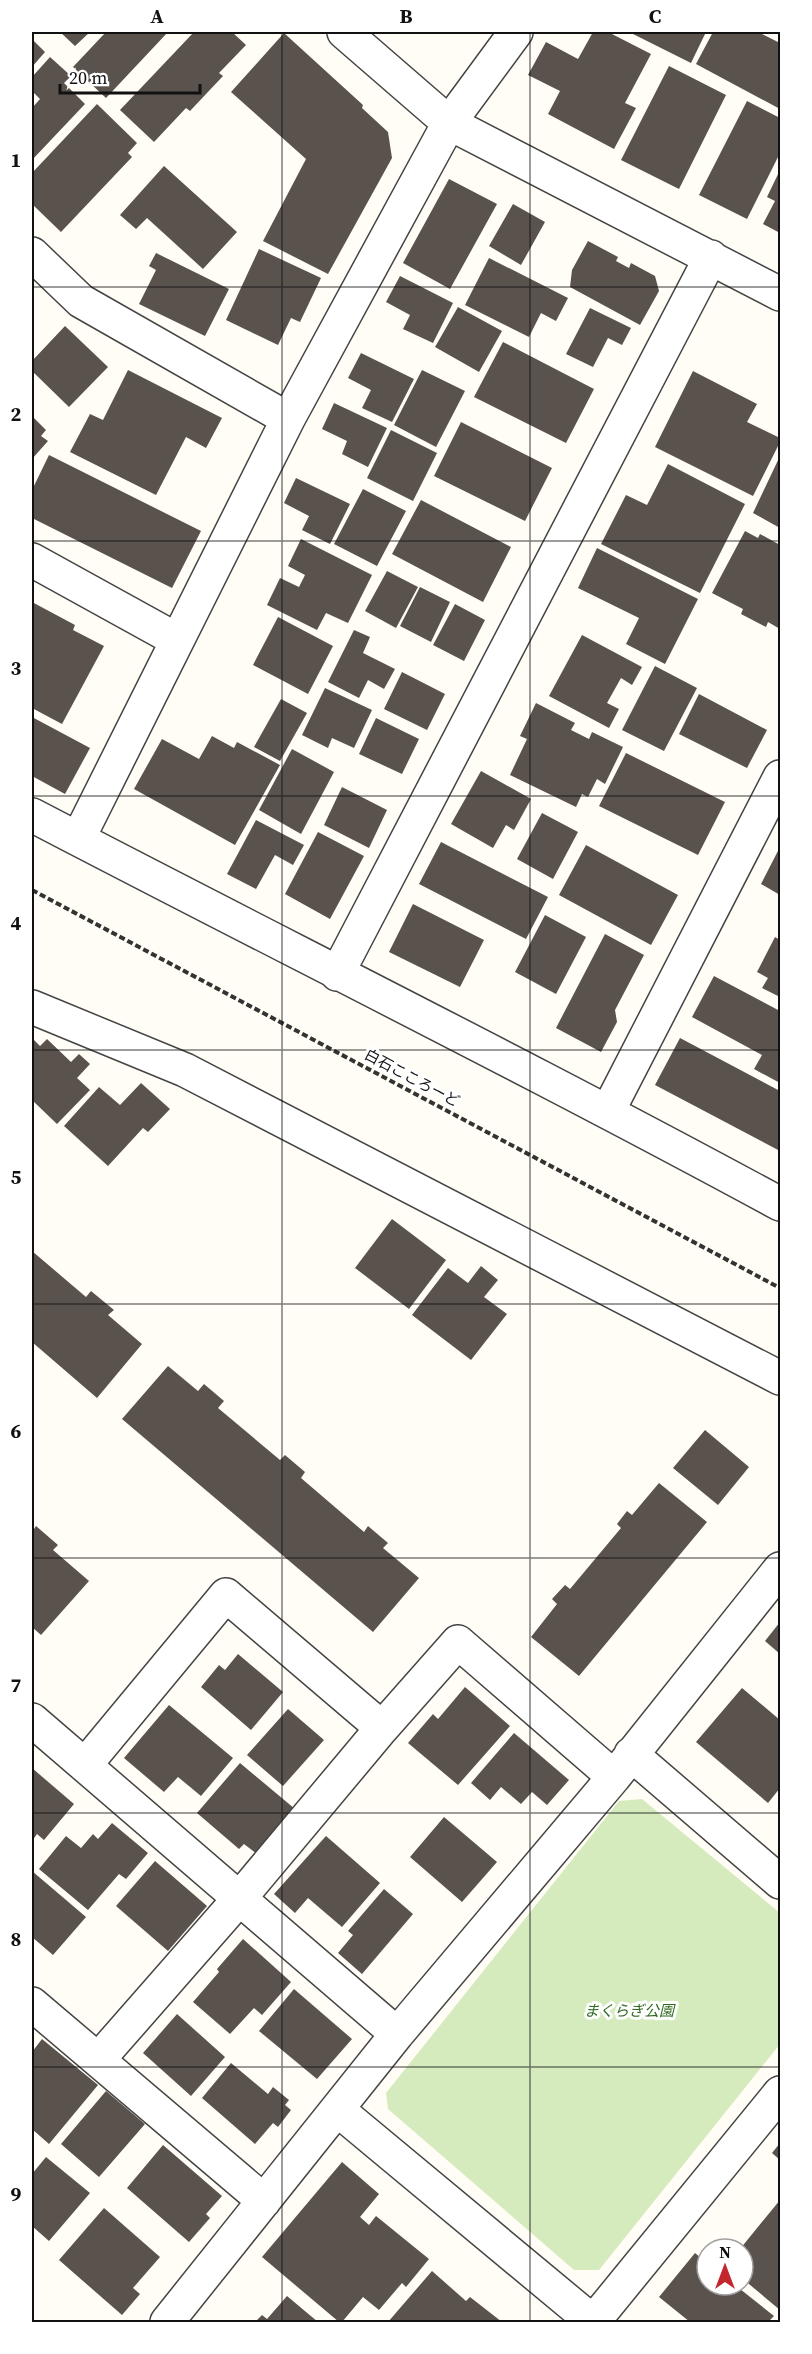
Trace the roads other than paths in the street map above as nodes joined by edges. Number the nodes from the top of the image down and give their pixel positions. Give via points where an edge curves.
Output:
1 (344, 32) edge
2 (516, 32) edge
3 (449, 123) junction
4 (32, 254) edge
5 (711, 257) junction
6 (780, 294) edge
7 (288, 419) junction
8 (32, 560) edge
9 (177, 640) junction
10 (780, 777) edge
11 (32, 815) edge
12 (78, 839) junction
13 (337, 974) junction
14 (32, 1007) edge
15 (608, 1111) junction
16 (780, 1204) edge
17 (780, 1378) edge
18 (780, 1569) edge
19 (32, 1720) edge
20 (382, 1728) junction
21 (85, 1765) junction
22 (622, 1766) junction
23 (780, 1882) edge
24 (239, 1899) junction
25 (32, 2004) edge
26 (397, 2034) junction
27 (98, 2060) junction
28 (780, 2093) edge
29 (338, 2110) junction
30 (264, 2201) junction
31 (167, 2322) edge
32 (593, 2322) edge

1 - 3 street
2 - 3 street
3 - 5 street
3 - 7 street
4 - 7 street via 81,301
5 - 6 street
5 - 13 street
7 - 9 street
8 - 9 street
9 - 12 street
10 - 15 street
11 - 12 street
12 - 13 street
13 - 15 street
14 - 17 street via 185,1070
15 - 16 street
18 - 22 street
19 - 21 street
20 - 21 street via 226,1595
20 - 22 street via 458,1642
20 - 24 street
21 - 24 street
22 - 23 street
22 - 26 street
24 - 26 street
24 - 27 street
25 - 27 street
26 - 29 street
27 - 30 street
28 - 32 street
29 - 30 street
29 - 32 street
30 - 31 street

